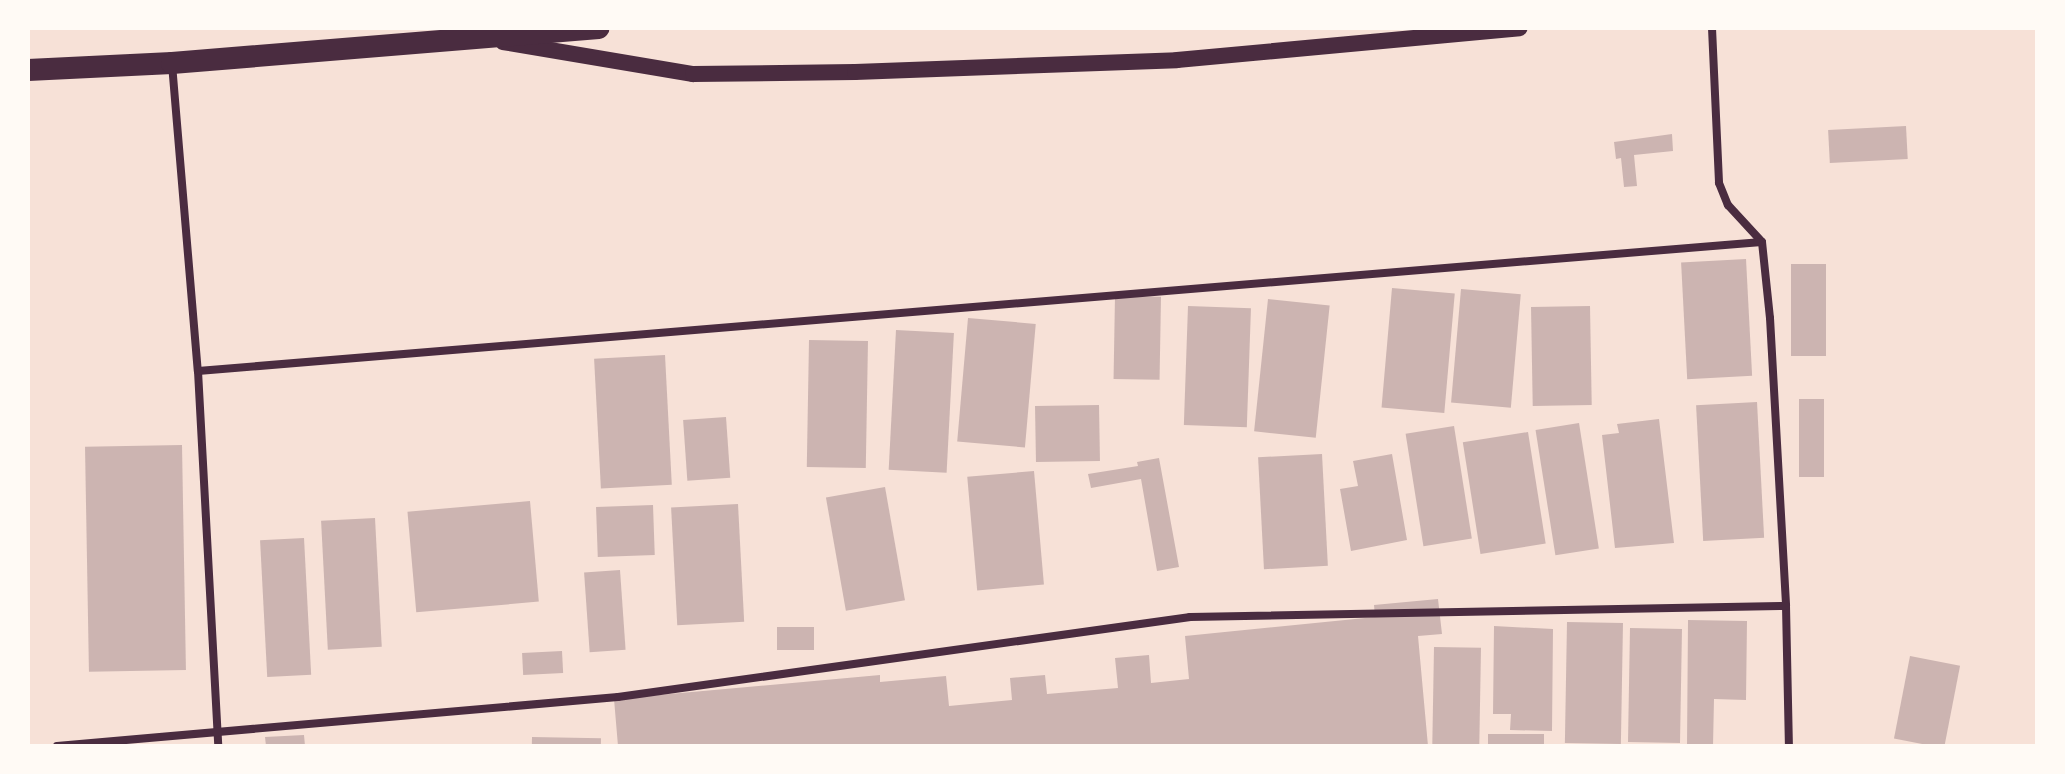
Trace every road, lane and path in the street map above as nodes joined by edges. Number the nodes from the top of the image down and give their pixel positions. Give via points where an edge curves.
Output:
1 (599, 28) edge
2 (1520, 28) edge
3 (1712, 28) edge
4 (477, 38) junction
5 (172, 63) junction
6 (28, 70) edge
7 (1762, 242) junction
8 (198, 371) junction
9 (1786, 606) junction
10 (217, 731) junction
11 (57, 746) edge
12 (218, 746) edge
13 (1789, 746) edge

1 - 4 highway
2 - 4 main road via 1177,60 708,74
3 - 7 street via 1719,183 1728,205
4 - 5 highway
5 - 6 highway
5 - 8 street
7 - 8 street
7 - 9 street
8 - 10 street
9 - 10 street via 1190,617 618,697
9 - 13 street
10 - 11 street
10 - 12 street

